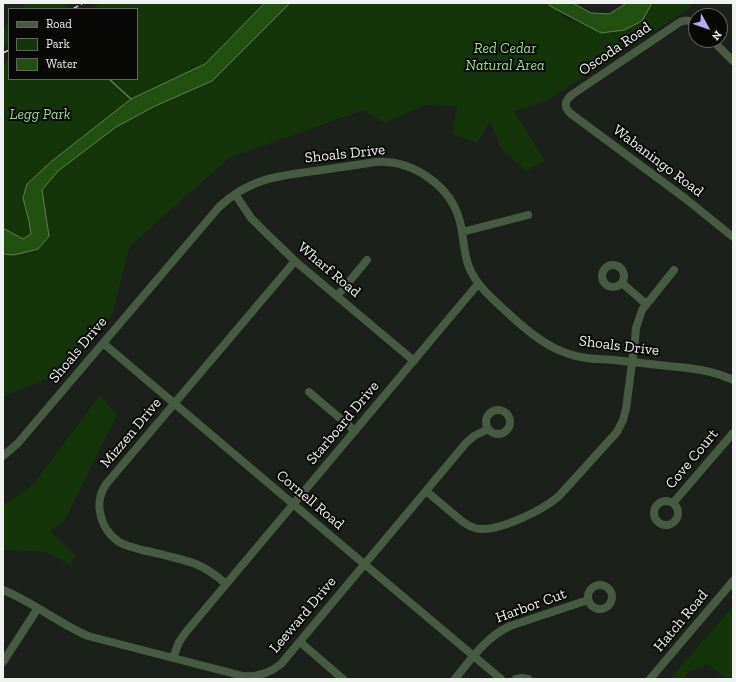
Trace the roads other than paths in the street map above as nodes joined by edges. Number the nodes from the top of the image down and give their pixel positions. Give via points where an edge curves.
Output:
1 (688, 20) edge
2 (720, 48) edge
3 (733, 61) edge
4 (566, 108) joint
5 (235, 194) junction
6 (528, 215) dead end
7 (462, 232) junction
8 (733, 237) edge
9 (367, 260) dead end
10 (295, 261) junction
11 (674, 270) dead end
12 (622, 283) dead end
13 (478, 284) junction
14 (338, 296) junction
15 (646, 304) junction
16 (102, 343) junction
17 (414, 361) junction
18 (632, 362) junction
19 (733, 380) edge
20 (309, 392) dead end
21 (175, 404) junction
22 (488, 429) dead end
23 (355, 431) junction
24 (733, 433) edge
25 (3, 456) edge
26 (426, 491) junction
27 (673, 503) dead end
28 (293, 504) junction
29 (364, 564) junction
30 (733, 581) edge
31 (226, 584) junction
32 (3, 590) edge
33 (588, 600) dead end
34 (38, 608) junction
35 (300, 642) junction
36 (474, 656) junction
37 (173, 658) junction
38 (3, 662) edge
39 (343, 679) edge
40 (455, 679) edge
41 (501, 679) edge
42 (516, 679) edge
43 (528, 679) edge
44 (650, 679) edge

1 - 4 street, Oscoda Road via 680,22 573,94 566,101
2 - 3 street
4 - 8 street, Wabaningo Road via 686,198
5 - 7 street, Shoals Drive via 259,181 277,176 376,162 404,165 427,177 446,194 454,206
5 - 10 street, Wharf Road via 251,218
5 - 16 street, Shoals Drive via 219,207
6 - 7 street
7 - 13 street, Shoals Drive via 465,255
9 - 14 street
10 - 14 street, Wharf Road
10 - 21 street, Mizzen Drive
11 - 15 street
12 - 15 street
13 - 17 street, Starboard Drive
13 - 18 street, Shoals Drive via 516,320 551,347 584,358
14 - 17 street, Wharf Road
15 - 18 street via 636,328
16 - 21 street, Cornell Road
16 - 25 street, Shoals Drive via 18,443
17 - 23 street, Starboard Drive
18 - 19 street, Shoals Drive via 701,370
18 - 26 street via 626,409 617,432 559,496 546,506 506,524 479,529 463,522
20 - 23 street
21 - 28 street, Cornell Road
21 - 31 street, Mizzen Drive via 105,487 99,505 102,520 106,529 120,542 197,565
22 - 26 street, Leeward Drive via 474,436 466,444
23 - 28 street, Starboard Drive
24 - 27 street, Cove Court
26 - 29 street, Leeward Drive
28 - 29 street, Cornell Road
28 - 31 street, Starboard Drive
29 - 35 street, Leeward Drive
29 - 36 street, Cornell Road
30 - 44 street, Hatch Road
31 - 37 street, Starboard Drive via 182,637
32 - 34 street
33 - 36 street, Harbor Cut via 510,626 488,640
34 - 37 street, Leeward Drive via 88,636
34 - 38 street
35 - 37 street, Leeward Drive via 277,667 253,676 243,676
35 - 39 street
36 - 40 street, Harbor Cut
36 - 41 street, Cornell Road
42 - 43 street

